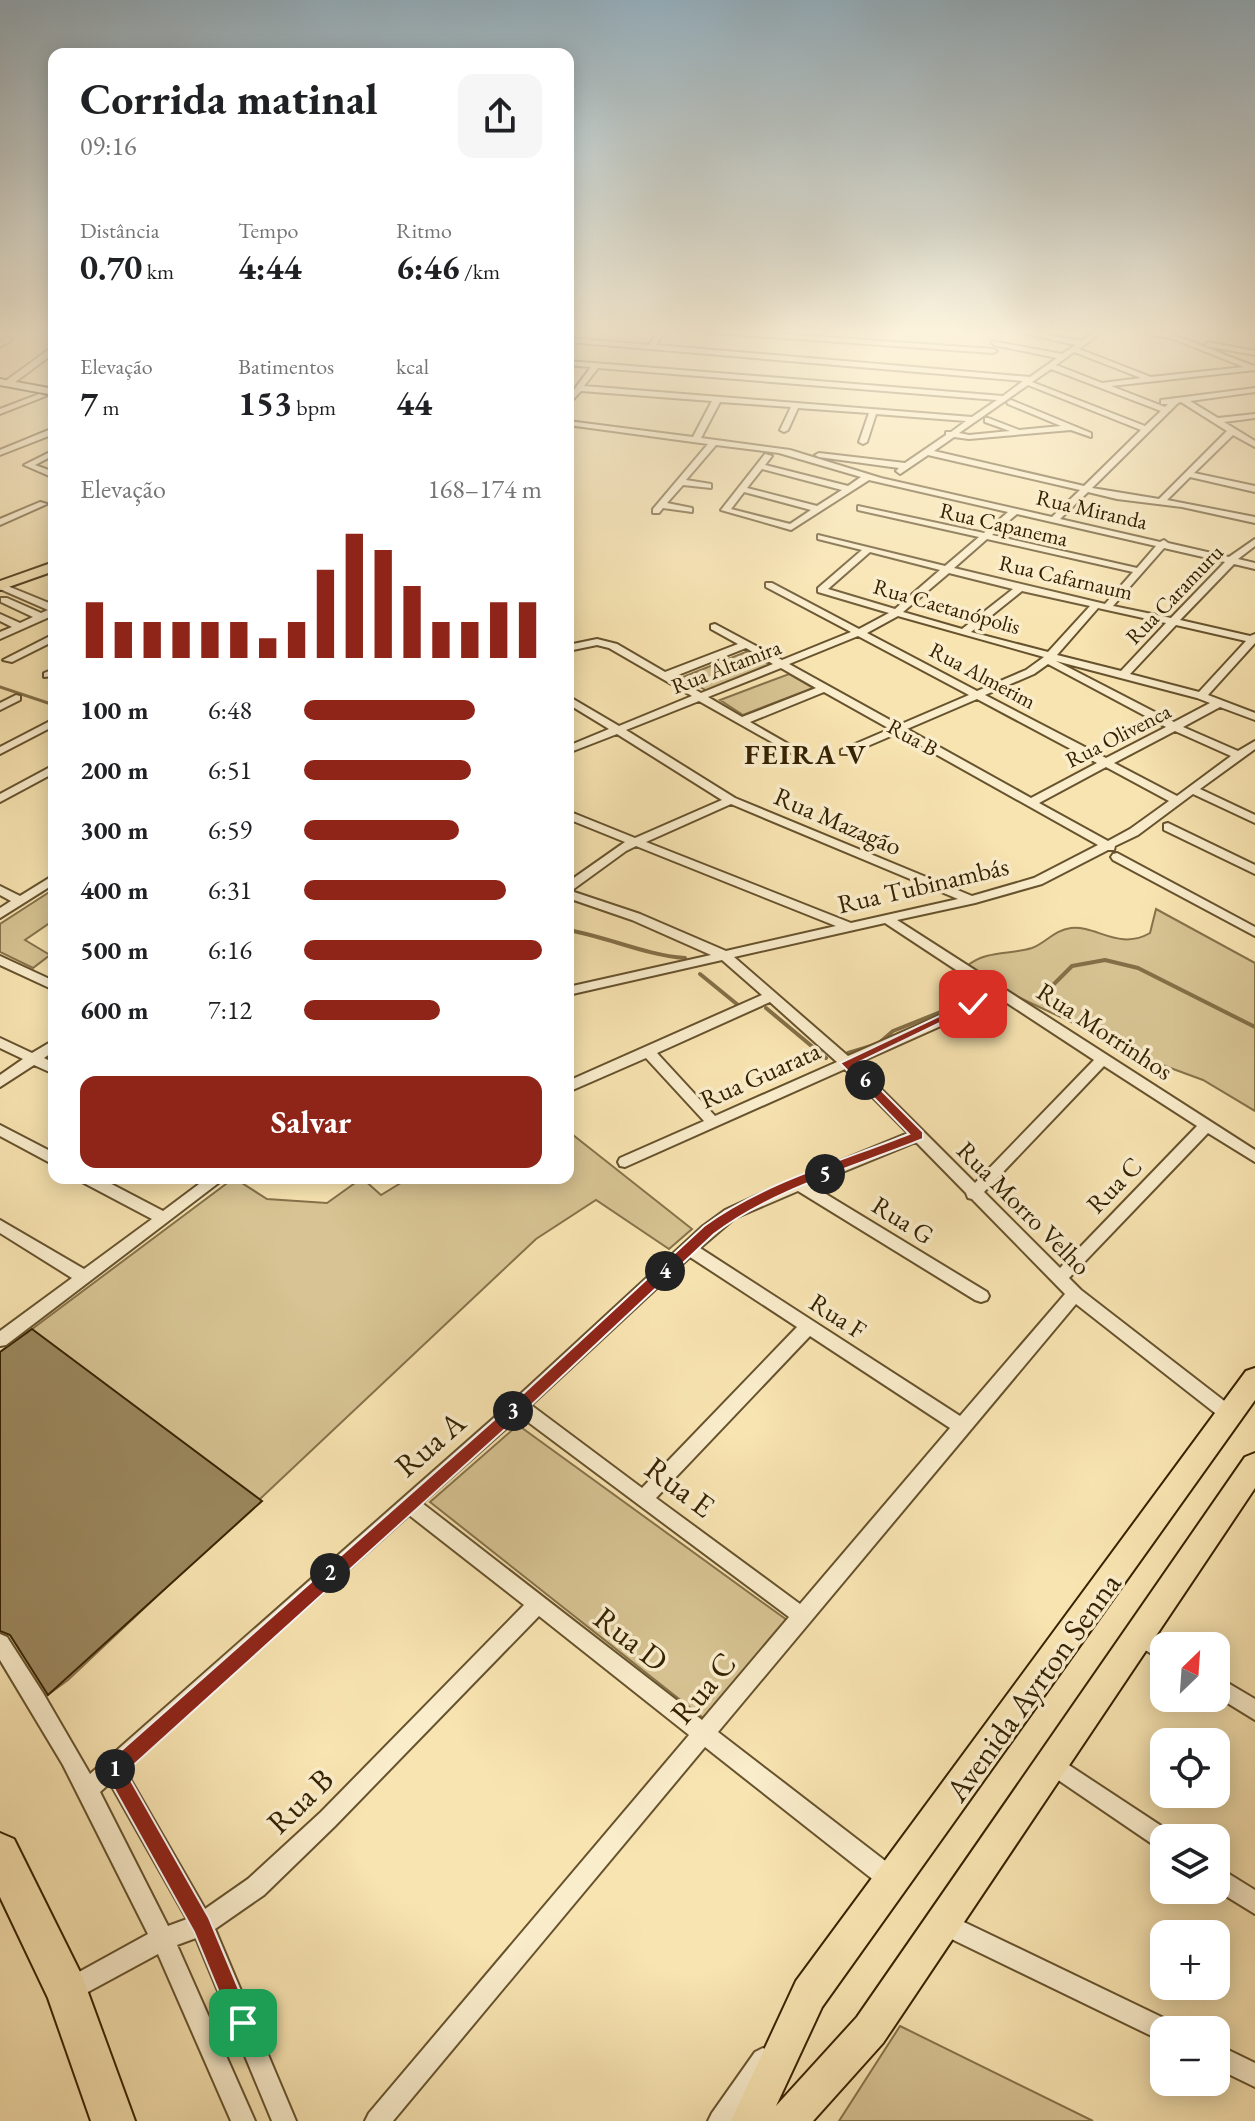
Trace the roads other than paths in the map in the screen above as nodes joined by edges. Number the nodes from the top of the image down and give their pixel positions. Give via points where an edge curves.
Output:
1 (608, 428) edge
2 (702, 428) edge
3 (868, 428) edge
4 (957, 428) edge
5 (998, 428) edge
6 (1009, 428) edge
7 (1042, 428) edge
8 (1071, 428) joint
9 (1227, 428) edge
10 (1038, 429) junction
11 (1146, 429) edge
12 (1232, 431) junction
13 (1019, 432) junction
14 (48, 433) edge
15 (949, 434) junction
16 (990, 435) junction
17 (1088, 435) dead end
18 (696, 439) junction
19 (714, 442) junction
20 (863, 442) dead end
21 (1255, 445) edge
22 (781, 451) junction
23 (926, 452) junction
24 (0, 453) edge
25 (48, 455) edge
26 (768, 456) dead end
27 (760, 466) junction
28 (906, 466) junction
29 (48, 473) edge
30 (1189, 474) junction
31 (867, 477) junction
32 (682, 482) junction
33 (886, 482) junction
34 (708, 486) dead end
35 (741, 489) junction
36 (849, 489) junction
37 (1083, 489) junction
38 (1255, 489) edge
39 (1160, 502) junction
40 (43, 504) dead end
41 (861, 508) dead end
42 (818, 509) junction
43 (689, 510) dead end
44 (1016, 510) junction
45 (1055, 519) junction
46 (1255, 520) edge
47 (0, 522) edge
48 (821, 537) dead end
49 (984, 538) junction
50 (1255, 542) edge
51 (1164, 543) junction
52 (869, 549) junction
53 (48, 554) edge
54 (1233, 559) junction
55 (1255, 566) edge
56 (48, 569) edge
57 (949, 570) junction
58 (0, 571) edge
59 (1140, 571) junction
60 (769, 585) dead end
61 (1020, 588) junction
62 (2, 591) edge
63 (1101, 606) junction
64 (48, 608) edge
65 (48, 613) edge
66 (896, 613) junction
67 (41, 617) junction
68 (1, 618) edge
69 (1176, 621) junction
70 (21, 627) junction
71 (715, 627) dead end
72 (860, 633) junction
73 (964, 633) junction
74 (0, 636) edge
75 (1254, 639) edge
76 (48, 640) edge
77 (745, 645) junction
78 (574, 646) edge
79 (1048, 657) junction
80 (8, 660) dead end
81 (784, 666) junction
82 (1123, 675) junction
83 (665, 676) junction
84 (825, 688) junction
85 (980, 694) junction
86 (1201, 696) junction
87 (701, 697) junction
88 (16, 698) dead end
89 (1221, 702) junction
90 (574, 703) edge
91 (0, 707) edge
92 (1255, 717) edge
93 (742, 721) junction
94 (48, 725) edge
95 (1177, 728) junction
96 (900, 729) junction
97 (617, 730) junction
98 (1255, 744) edge
99 (574, 748) edge
100 (0, 751) edge
101 (793, 751) dead end
102 (845, 752) dead end
103 (1240, 756) junction
104 (1108, 764) junction
105 (48, 771) edge
106 (1195, 791) junction
107 (0, 799) edge
108 (731, 800) junction
109 (1178, 801) junction
110 (1032, 802) junction
111 (574, 817) edge
112 (1255, 819) edge
113 (1168, 827) dead end
114 (636, 842) junction
115 (1113, 852) junction
116 (1255, 870) edge
117 (48, 883) edge
118 (574, 884) edge
119 (0, 890) edge
120 (574, 896) edge
121 (971, 900) junction
122 (20, 901) junction
123 (0, 914) edge
124 (888, 920) junction
125 (849, 927) junction
126 (1255, 932) edge
127 (725, 956) junction
128 (0, 960) edge
129 (48, 983) edge
130 (574, 988) edge
131 (1002, 993) junction
132 (770, 997) junction
133 (0, 1042) edge
134 (48, 1048) edge
135 (649, 1053) junction
136 (33, 1058) junction
137 (1103, 1059) junction
138 (847, 1063) junction
139 (48, 1066) edge
140 (574, 1080) edge
141 (0, 1082) edge
142 (713, 1122) junction
143 (1206, 1126) junction
144 (0, 1130) edge
145 (918, 1135) junction
146 (48, 1157) edge
147 (1255, 1157) edge
148 (625, 1162) dead end
149 (99, 1184) edge
150 (209, 1184) edge
151 (800, 1185) junction
152 (973, 1194) junction
153 (162, 1217) junction
154 (0, 1226) edge
155 (690, 1249) junction
156 (84, 1277) junction
157 (1059, 1279) junction
158 (1075, 1294) junction
159 (981, 1296) dead end
160 (808, 1327) junction
161 (0, 1340) edge
162 (1255, 1379) edge
163 (519, 1406) junction
164 (1230, 1415) junction
165 (960, 1425) junction
166 (1255, 1465) edge
167 (645, 1497) junction
168 (408, 1503) junction
169 (538, 1604) junction
170 (803, 1617) junction
171 (1159, 1632) edge
172 (0, 1643) edge
173 (1150, 1647) edge
174 (1230, 1694) edge
175 (1255, 1710) edge
176 (704, 1734) junction
177 (1052, 1764) junction
178 (114, 1770) junction
179 (88, 1789) junction
180 (1150, 1831) edge
181 (0, 1853) edge
182 (893, 1881) junction
183 (1230, 1886) edge
184 (1255, 1903) edge
185 (945, 1924) junction
186 (202, 1925) junction
187 (160, 1940) junction
188 (67, 1991) junction
189 (809, 1994) junction
190 (1150, 2023) edge
191 (870, 2030) junction
192 (1230, 2063) edge
193 (1255, 2075) edge
194 (113, 2121) edge
195 (243, 2121) edge
196 (284, 2121) edge
197 (377, 2121) edge
198 (720, 2121) edge
199 (750, 2121) edge
200 (788, 2121) edge
201 (808, 2121) edge

1 - 18 street, Rua Miranda
2 - 18 street
3 - 20 street
4 - 15 street
5 - 16 street
6 - 13 street
7 - 10 street
8 - 10 street
8 - 17 street
9 - 12 street
10 - 13 street
11 - 37 street
12 - 21 street
12 - 30 street
13 - 16 street
14 - 24 street
15 - 16 street
15 - 23 street
18 - 19 street, Rua Miranda
19 - 22 street, Rua Miranda
19 - 32 street
22 - 28 street, Rua Miranda
22 - 31 street, Rua Miranda
23 - 28 street
23 - 37 street
25 - 29 street via 28,465
26 - 27 street
27 - 35 street
27 - 36 street
28 - 33 street
30 - 38 street
30 - 39 street
31 - 33 street, Rua Miranda
31 - 36 street
32 - 34 street
32 - 43 street via 659,508
33 - 44 street, Rua Miranda
35 - 42 street
35 - 42 street via 725,510 788,528
36 - 42 street
37 - 39 street
37 - 45 street
39 - 46 street
40 - 47 street
41 - 49 street, Rua Capanema
44 - 45 street, Rua Miranda
44 - 49 street, Rua Altamira
45 - 51 street, Rua Miranda
48 - 52 street, Rua Cafarnaum
49 - 57 street, Rua Altamira
49 - 59 street, Rua Capanema
50 - 54 street, Rua Caramuru
51 - 54 street, Rua Miranda
51 - 59 street
52 - 57 street, Rua Cafarnaum
52 - 66 street, Rua Caetanópolis via 821,590
53 - 58 main road
54 - 55 street, Rua Miranda
54 - 69 street, Rua Caramuru
56 - 62 main road
57 - 61 street, Rua Cafarnaum
57 - 66 street, Rua Altamira
59 - 63 street
60 - 72 street, Rua Almerim
61 - 63 street, Rua Cafarnaum
61 - 73 street
62 - 64 street
62 - 67 street
63 - 69 street, Rua Cafarnaum
63 - 79 street
65 - 67 street
66 - 72 street, Rua Altamira
66 - 73 street, Rua Caetanópolis
67 - 70 street
68 - 70 street
69 - 75 street, Rua Cafarnaum
69 - 82 street, Rua Caramuru
70 - 74 street
71 - 77 street, Rua B
72 - 81 street, Rua Altamira
72 - 85 street, Rua Almerim
73 - 79 street, Rua Caetanópolis
75 - 86 street
76 - 80 street
77 - 81 street, Rua B
77 - 83 street
78 - 83 street via 590,642 613,646
79 - 82 street, Rua Caetanópolis
79 - 85 street via 1020,677
79 - 95 street
81 - 84 street, Rua B
81 - 87 street, Rua Altamira
82 - 86 street, Rua Caetanópolis
83 - 87 street
84 - 93 street
84 - 96 street, Rua B
85 - 96 street
85 - 104 street, Rua Almerim
86 - 89 street, Rua Caetanópolis
87 - 93 street
87 - 97 street, Rua Altamira
88 - 91 street
89 - 92 street, Rua Caetanópolis
89 - 95 street, Rua Olivenca
90 - 97 street, Rua Mazagão
93 - 101 street
94 - 100 street
95 - 103 street
95 - 104 street, Rua Olivenca
96 - 102 street
96 - 110 street, Rua B
97 - 99 street, Rua Altamira
97 - 108 street, Rua Mazagão
98 - 103 street, Rua Tubinambás
103 - 106 street, Rua Tubinambás
104 - 109 street, Rua Almerim
104 - 110 street, Rua Olivenca
105 - 107 street
106 - 109 street, Rua Tubinambás
106 - 112 street
108 - 114 street
108 - 121 street, Rua Mazagão
109 - 115 street, Rua Tubinambás
110 - 115 street, Rua B
111 - 114 street
113 - 116 street
114 - 118 street
114 - 125 street
115 - 121 street, Rua Tubinambás
115 - 126 street, Rua B
117 - 122 street
119 - 122 street
120 - 127 street, Rua Morro Velho
121 - 124 street, Rua Tubinambás
122 - 123 street
124 - 125 street, Rua Tubinambás
124 - 131 street, Rua Morrinhos
125 - 127 street, Rua Tubinambás
127 - 130 street, Rua Tubinambás
127 - 132 street, Rua Morro Velho
128 - 129 street
131 - 137 street, Rua Morrinhos
131 - 138 street, Rua Guarata
132 - 135 street
132 - 138 street, Rua Morro Velho
133 - 136 street
134 - 136 street
135 - 140 street
135 - 142 street
136 - 139 street
136 - 141 street
137 - 143 street, Rua Morrinhos
137 - 152 street
138 - 142 street, Rua Guarata
138 - 145 street, Rua Morro Velho
142 - 148 street, Rua Guarata
143 - 147 street, Rua Morrinhos
143 - 157 street, Rua C
144 - 146 street
145 - 151 street, Rua A
145 - 152 street, Rua Morro Velho
149 - 153 street
150 - 153 street
151 - 155 street, Rua A via 730,1214
151 - 159 street, Rua G
152 - 157 street, Rua Morro Velho
153 - 156 street
154 - 156 street
155 - 160 street, Rua F
155 - 163 street, Rua A
156 - 161 street
157 - 158 street, Rua Morro Velho
158 - 164 street, Rua Morro Velho
158 - 165 street, Rua C
160 - 165 street, Rua F
160 - 167 street
162 - 164 main road, Avenida Ayrton Senna
163 - 167 street, Rua E
163 - 168 street, Rua A
164 - 182 main road, Avenida Ayrton Senna
165 - 170 street, Rua C
166 - 171 main road, Avenida Ayrton Senna
167 - 170 street, Rua E
168 - 169 street, Rua D
168 - 178 street, Rua A
169 - 176 street, Rua D
169 - 186 street, Rua B via 328,1819 256,1887
170 - 176 street, Rua C
172 - 179 street
173 - 177 main road, Avenida Ayrton Senna
174 - 175 street
176 - 182 street, Rua D
176 - 197 street, Rua C
177 - 180 street
177 - 185 main road, Avenida Ayrton Senna
178 - 179 street, Rua A
178 - 186 street
179 - 187 street
181 - 188 highway
182 - 189 main road, Avenida Ayrton Senna
183 - 184 street
185 - 190 street
185 - 191 main road, Avenida Ayrton Senna
186 - 187 street, Rua B
186 - 196 street
187 - 188 street, Rua B
187 - 195 street
188 - 194 highway
189 - 198 street, Avenida Ayrton Senna
189 - 199 main road, Avenida Ayrton Senna
191 - 200 main road, Avenida Ayrton Senna
191 - 201 street, Avenida Ayrton Senna
192 - 193 street

